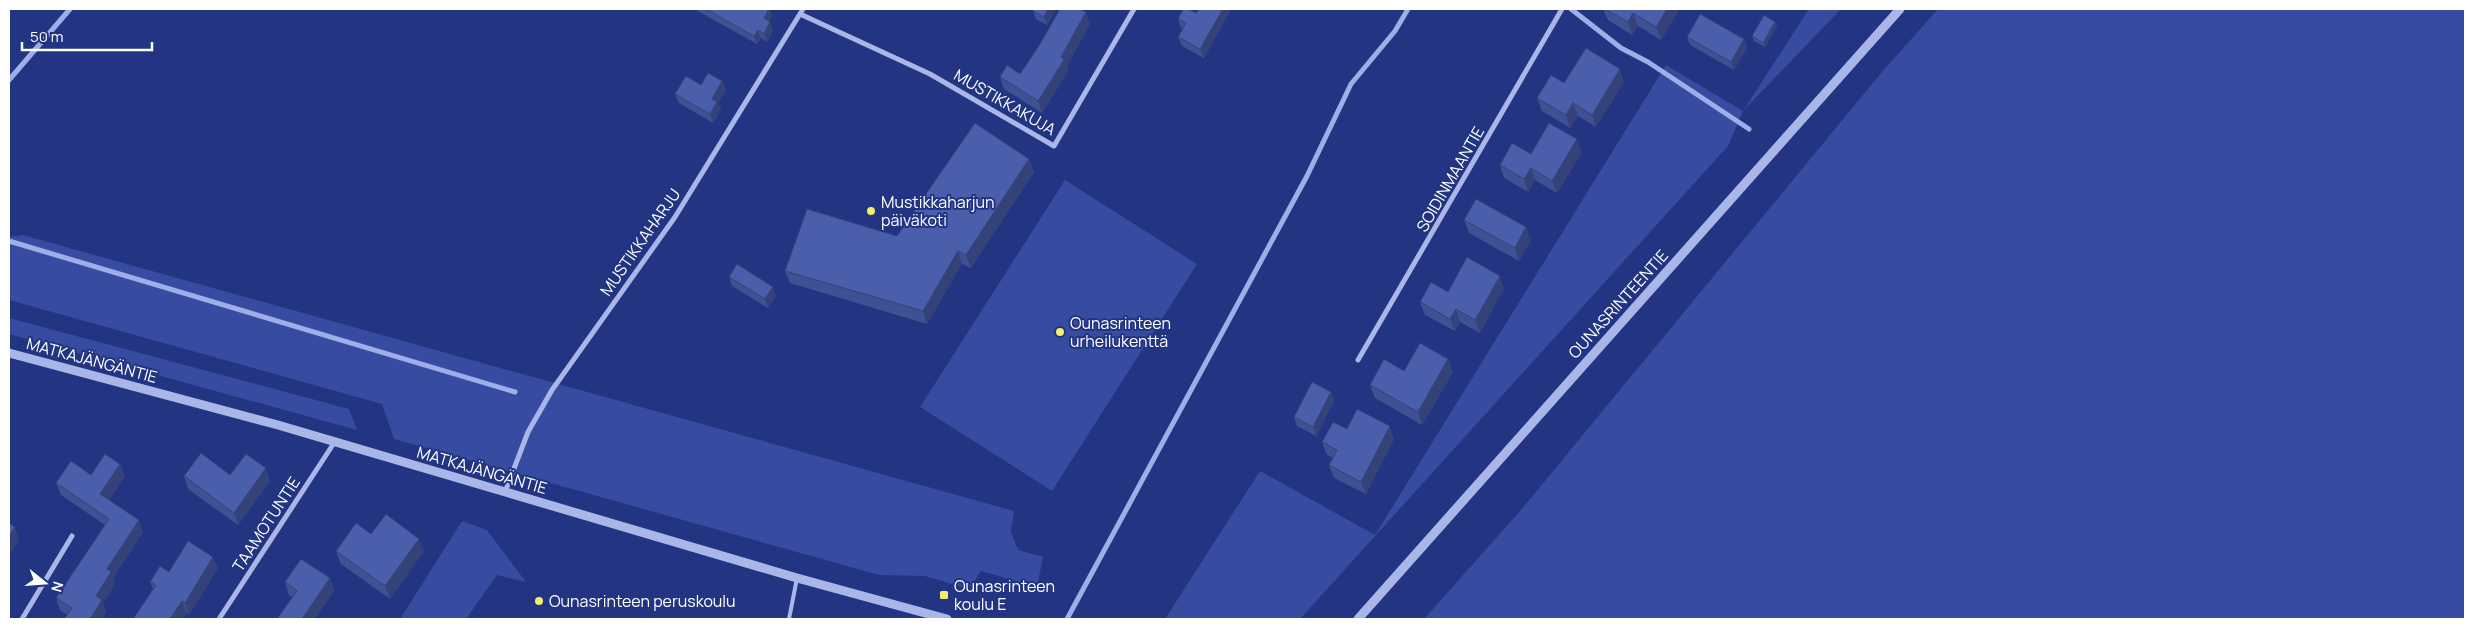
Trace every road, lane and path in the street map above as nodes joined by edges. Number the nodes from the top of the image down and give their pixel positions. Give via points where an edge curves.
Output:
1 (1134, 9) edge
2 (1561, 9) edge
3 (1900, 9) edge
4 (801, 11) edge
5 (9, 353) edge
6 (1358, 360) dead end
7 (334, 443) junction
8 (505, 493) junction
9 (72, 536) dead end
10 (797, 578) junction
11 (22, 619) edge
12 (219, 619) edge
13 (789, 619) edge
14 (947, 619) edge
15 (1358, 619) edge

1 - 4 street, MUSTIKKAKUJA via 1054,146 930,74
2 - 6 street, SOIDINMAANTIE
3 - 15 street, OUNASRINTEENTIE
4 - 8 street, MUSTIKKAHARJU via 675,217 552,390 528,432
5 - 7 street, MATKAJÄNGÄNTIE
7 - 8 street, MATKAJÄNGÄNTIE
7 - 12 street, TAAMOTUNTIE
8 - 10 street, MATKAJÄNGÄNTIE
9 - 11 street
10 - 13 lane
10 - 14 street, MATKAJÄNGÄNTIE

